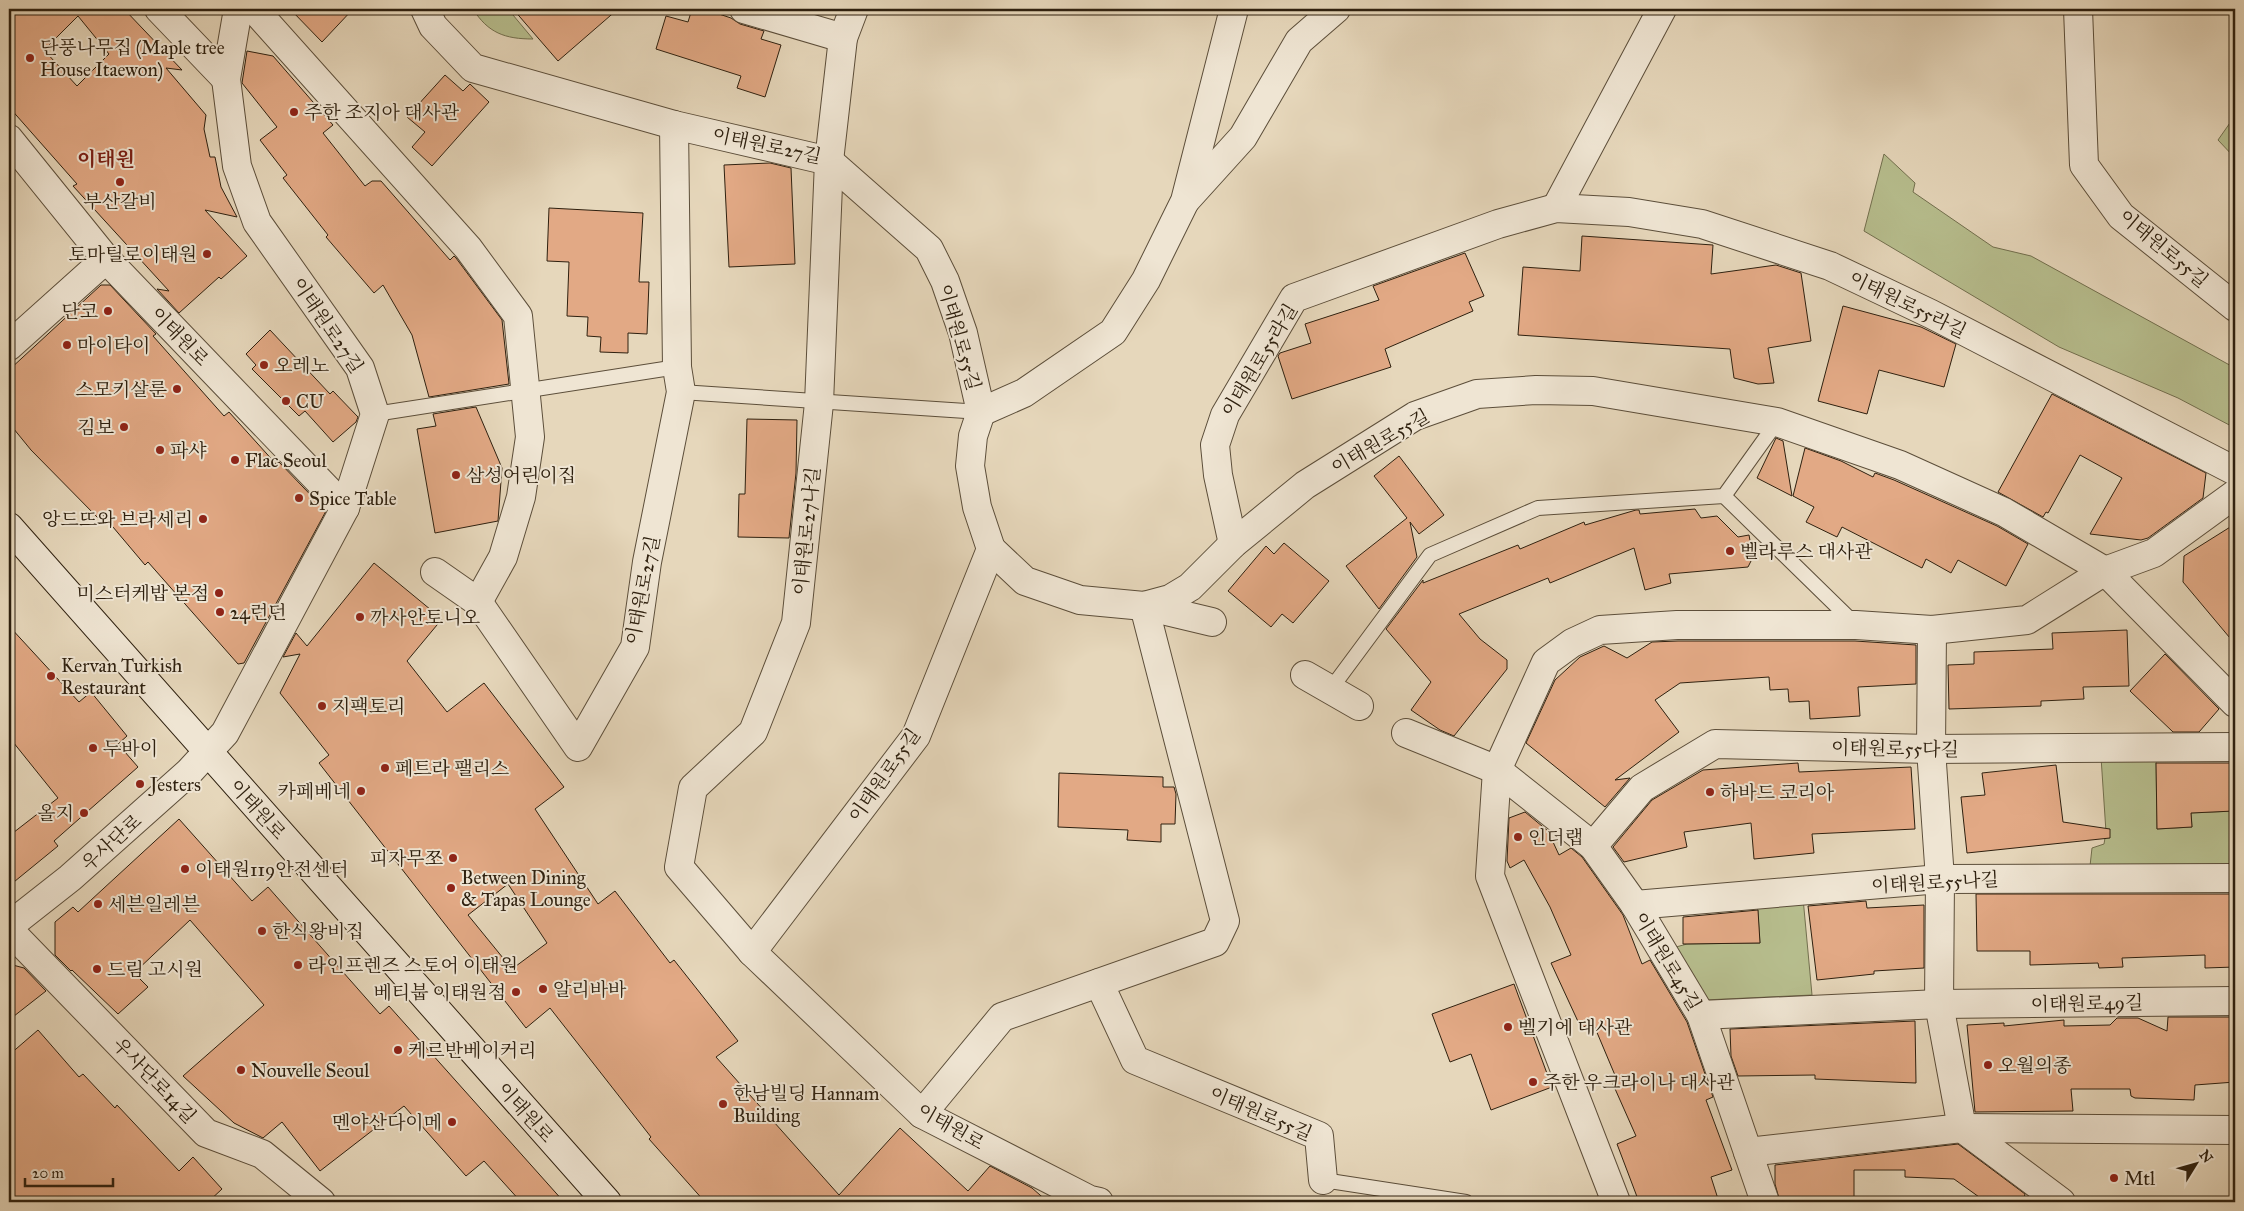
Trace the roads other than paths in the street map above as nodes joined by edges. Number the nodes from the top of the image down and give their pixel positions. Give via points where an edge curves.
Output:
1 (159, 9) edge
2 (238, 9) edge
3 (254, 9) edge
4 (425, 9) edge
5 (744, 9) edge
6 (854, 9) edge
7 (1234, 9) edge
8 (1336, 9) edge
9 (1662, 9) edge
10 (2078, 9) edge
11 (843, 38) junction
12 (226, 79) junction
13 (674, 125) junction
14 (9, 139) edge
15 (829, 161) junction
16 (1185, 201) junction
17 (1556, 208) junction
18 (106, 259) junction
19 (2235, 307) edge
20 (9, 346) edge
21 (679, 379) junction
22 (527, 390) junction
23 (819, 402) junction
24 (981, 412) junction
25 (375, 414) junction
26 (1777, 422) junction
27 (2235, 471) edge
28 (2235, 494) edge
29 (1724, 496) junction
30 (345, 508) junction
31 (9, 527) edge
32 (1233, 544) junction
33 (991, 549) junction
34 (2105, 571) junction
35 (435, 572) dead end
36 (478, 602) junction
37 (1144, 606) junction
38 (1212, 622) dead end
39 (1856, 625) junction
40 (1932, 630) junction
41 (1305, 675) dead end
42 (1330, 690) junction
43 (2235, 703) edge
44 (1359, 706) dead end
45 (1406, 733) dead end
46 (2235, 747) edge
47 (1931, 750) junction
48 (208, 753) junction
49 (1497, 770) junction
50 (1593, 846) junction
51 (679, 867) joint
52 (2235, 878) edge
53 (1940, 879) junction
54 (1635, 905) junction
55 (9, 926) edge
56 (9, 930) edge
57 (752, 952) junction
58 (1099, 983) junction
59 (2235, 1001) edge
60 (1939, 1004) junction
61 (1700, 1015) junction
62 (922, 1114) junction
63 (1962, 1128) junction
64 (2235, 1130) edge
65 (1748, 1152) junction
66 (1323, 1180) joint
67 (321, 1202) edge
68 (607, 1202) edge
69 (1099, 1202) edge
70 (1466, 1202) edge
71 (1616, 1202) edge
72 (1765, 1202) edge
73 (2061, 1202) edge

1 - 12 street
2 - 12 street, 이태원로27길
3 - 22 street via 468,248 518,316
4 - 13 street, 이태원로27길 via 433,26 473,68
5 - 11 street
6 - 11 street, 이태원로27길
7 - 16 street, 이태원로55길
8 - 16 street, 이태원로55길 via 1299,41 1243,137
9 - 17 street
10 - 19 street, 이태원로55길 via 2084,165 2121,216
11 - 15 street, 이태원로27길
12 - 25 street, 이태원로27길 via 238,166 257,222 360,368
13 - 15 street, 이태원로27길
13 - 21 street, 이태원로27길
14 - 18 street, 이태원로
15 - 23 street, 이태원로27나길
15 - 24 street, 이태원로55길 via 929,249 945,281 963,333
16 - 24 street, 이태원로55길 via 1146,280 1113,332 1024,393
17 - 27 street, 이태원로55라길 via 1629,212 1702,224 1830,266 1931,314
17 - 32 street, 이태원로55라길 via 1498,224 1294,298 1224,415 1215,445
18 - 20 street
18 - 30 street, 이태원로
21 - 22 lane
21 - 23 lane
21 - 36 street, 이태원로27길 via 635,647 578,747
22 - 25 lane
22 - 36 street via 530,437 521,497 503,557
23 - 24 lane
23 - 51 street, 이태원로27나길 via 796,623 753,732 693,788
24 - 33 street, 이태원로55길 via 970,466 977,506
25 - 30 street
26 - 29 lane
26 - 32 street, 이태원로55길 via 1593,391 1477,394 1415,416 1305,485
26 - 34 street, 이태원로55길 via 1900,465 1964,492
28 - 34 street via 2154,554
29 - 39 lane
29 - 42 lane via 1538,508 1430,555
30 - 48 street via 226,733
31 - 48 street, 이태원로
32 - 37 street, 이태원로55길 via 1190,588 1170,599
33 - 37 street, 이태원로55길 via 1025,581 1080,600
33 - 57 street, 이태원로55길 via 916,736
34 - 40 street via 2027,620
34 - 43 street, 이태원로55길
35 - 36 street, 이태원로27길
37 - 38 street
37 - 58 street via 1225,921 1215,942
39 - 40 street
39 - 49 street via 1677,625 1600,630 1572,642 1546,662
40 - 47 street
41 - 42 street
42 - 44 street
45 - 49 street, 이태원로45길
46 - 47 street, 이태원로55다길
47 - 50 street, 이태원로55다길 via 1715,744 1642,788
47 - 53 street
48 - 55 street, 우사단로 via 70,878
48 - 68 street, 이태원로
49 - 50 street, 이태원로45길
49 - 71 street via 1490,876
50 - 54 street, 이태원로45길
51 - 57 street, 이태원로
52 - 53 street, 이태원로55나길
53 - 54 street, 이태원로55나길
53 - 60 street
54 - 61 street, 이태원로45길
56 - 67 street, 우사단로14길 via 206,1133 262,1154
57 - 62 street, 이태원로
58 - 62 street via 1002,1017
58 - 66 street, 이태원로55길 via 1135,1060 1319,1136
59 - 60 street, 이태원로49길
60 - 61 street, 이태원로49길
60 - 63 street
61 - 65 street, 이태원로45길
62 - 69 street, 이태원로
63 - 64 street
63 - 65 street
63 - 73 street
65 - 72 street, 이태원로45길
66 - 70 lane, 이태원로55길

